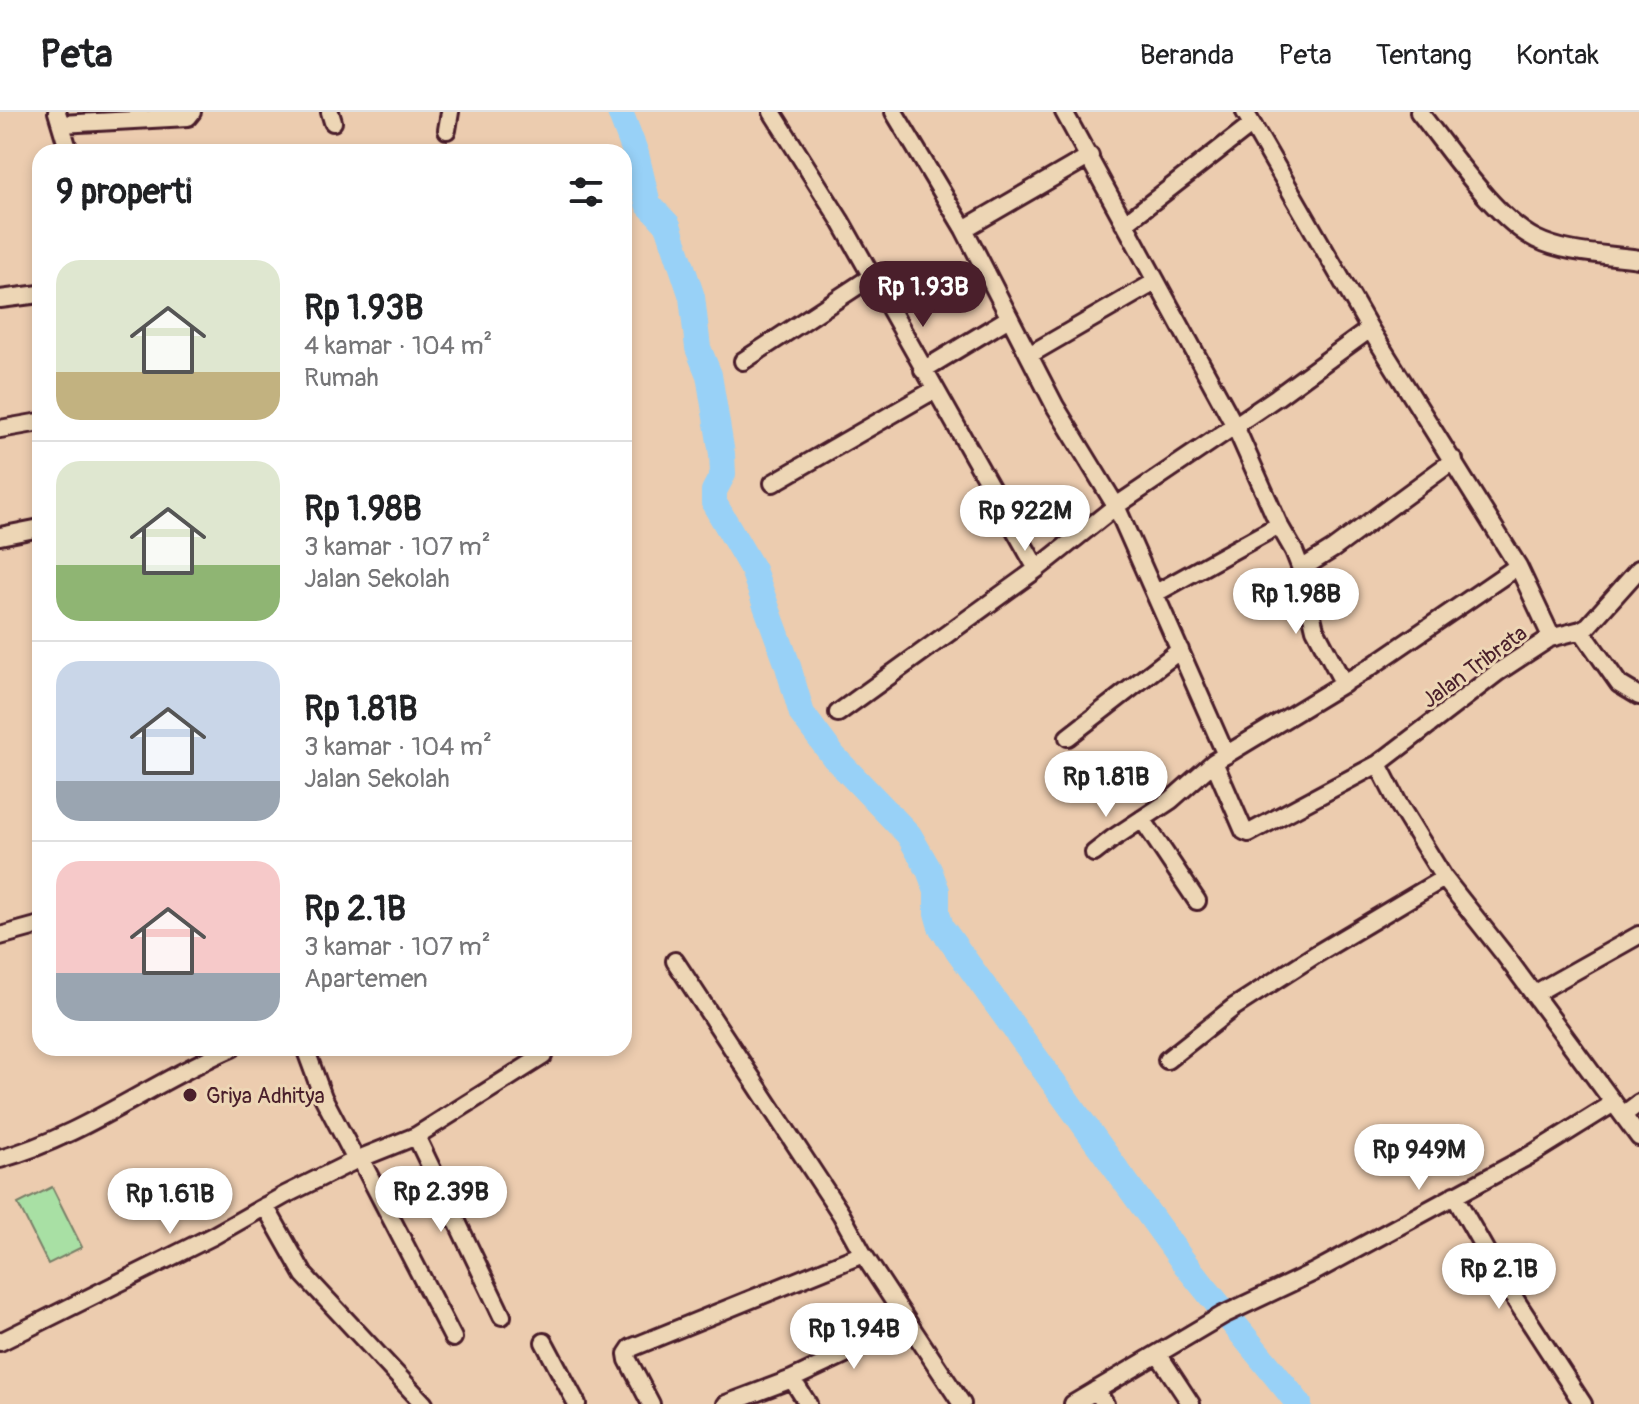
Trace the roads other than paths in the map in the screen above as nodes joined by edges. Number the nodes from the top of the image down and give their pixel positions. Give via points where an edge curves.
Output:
1 (192, 112) edge
2 (450, 112) edge
3 (772, 112) edge
4 (894, 112) edge
5 (1064, 112) edge
6 (1419, 112) edge
7 (59, 118) edge
8 (1248, 118) edge
9 (447, 130) dead end
10 (67, 144) edge
11 (1090, 156) junction
12 (1124, 224) junction
13 (964, 229) junction
14 (1639, 259) edge
15 (871, 277) junction
16 (1155, 282) junction
17 (32, 295) edge
18 (0, 299) edge
19 (1009, 318) junction
20 (1370, 329) junction
21 (1029, 355) junction
22 (743, 361) dead end
23 (923, 370) junction
24 (934, 390) junction
25 (32, 423) edge
26 (1235, 426) junction
27 (0, 429) edge
28 (1454, 460) junction
29 (773, 483) dead end
30 (1116, 506) junction
31 (1279, 525) junction
32 (32, 530) edge
33 (0, 536) edge
34 (1518, 566) junction
35 (1037, 569) junction
36 (1301, 569) junction
37 (1639, 569) edge
38 (1156, 593) junction
39 (1581, 630) junction
40 (1550, 638) junction
41 (1180, 650) junction
42 (1344, 684) junction
43 (1639, 696) edge
44 (838, 713) dead end
45 (1068, 737) dead end
46 (1220, 759) junction
47 (1378, 764) junction
48 (1142, 819) junction
49 (1094, 853) dead end
50 (1444, 878) junction
51 (1197, 901) dead end
52 (32, 927) edge
53 (1639, 935) edge
54 (0, 936) edge
55 (675, 961) dead end
56 (1534, 994) junction
57 (217, 1056) edge
58 (308, 1056) edge
59 (543, 1056) dead end
60 (1167, 1060) dead end
61 (1639, 1103) edge
62 (1619, 1109) junction
63 (416, 1136) junction
64 (1639, 1137) edge
65 (0, 1159) edge
66 (358, 1159) junction
67 (1454, 1195) junction
68 (265, 1206) junction
69 (863, 1254) junction
70 (502, 1316) dead end
71 (909, 1324) junction
72 (453, 1338) dead end
73 (0, 1342) edge
74 (544, 1342) dead end
75 (1158, 1354) junction
76 (792, 1379) junction
77 (1101, 1397) edge
78 (424, 1404) edge
79 (577, 1404) edge
80 (651, 1404) edge
81 (726, 1404) edge
82 (808, 1404) edge
83 (962, 1404) edge
84 (1073, 1404) edge
85 (1191, 1404) edge
86 (1583, 1404) edge

1 - 7 street via 188,117
2 - 9 street
3 - 15 street
4 - 13 street
5 - 11 street
6 - 14 street via 1521,230 1554,246
7 - 10 street
8 - 12 street
8 - 20 street, Jalan Tribrata
11 - 12 street
11 - 13 street
12 - 16 street
13 - 19 street
15 - 22 street
15 - 23 street
16 - 21 street
16 - 26 street
17 - 18 street
19 - 21 street
19 - 23 street
20 - 26 street
20 - 28 street, Jalan Tribrata
21 - 30 street
23 - 24 street
24 - 29 street
24 - 35 street
25 - 27 street
26 - 30 street
26 - 31 street
28 - 34 street, Jalan Tribrata
28 - 36 street
30 - 35 street
30 - 38 street
31 - 36 street
31 - 38 street
32 - 33 street
34 - 40 street, Jalan Tribrata
34 - 42 street
35 - 44 street
36 - 42 street via 1315,629
37 - 39 street
38 - 41 street
39 - 40 street
39 - 43 street via 1619,684
40 - 47 street, Jalan Tribrata
41 - 45 street
41 - 46 street
42 - 46 street
46 - 47 street, Jalan Tribrata via 1237,818 1249,833
46 - 48 street
47 - 50 street
48 - 49 street
48 - 51 street
50 - 56 street
50 - 60 street via 1234,1007
52 - 54 street
53 - 56 street
55 - 69 street
56 - 62 street
57 - 65 street via 60,1138
58 - 66 street via 323,1097
59 - 63 street
61 - 62 street
62 - 64 street
62 - 67 street
63 - 66 street
63 - 70 street
66 - 68 street
66 - 72 street
67 - 75 street
67 - 86 street
68 - 73 street
68 - 78 street via 304,1275
69 - 71 street
69 - 80 street via 631,1348 628,1360
71 - 76 street
71 - 83 street
74 - 79 street
75 - 77 street
75 - 85 street
76 - 81 street
76 - 82 street
77 - 84 street

